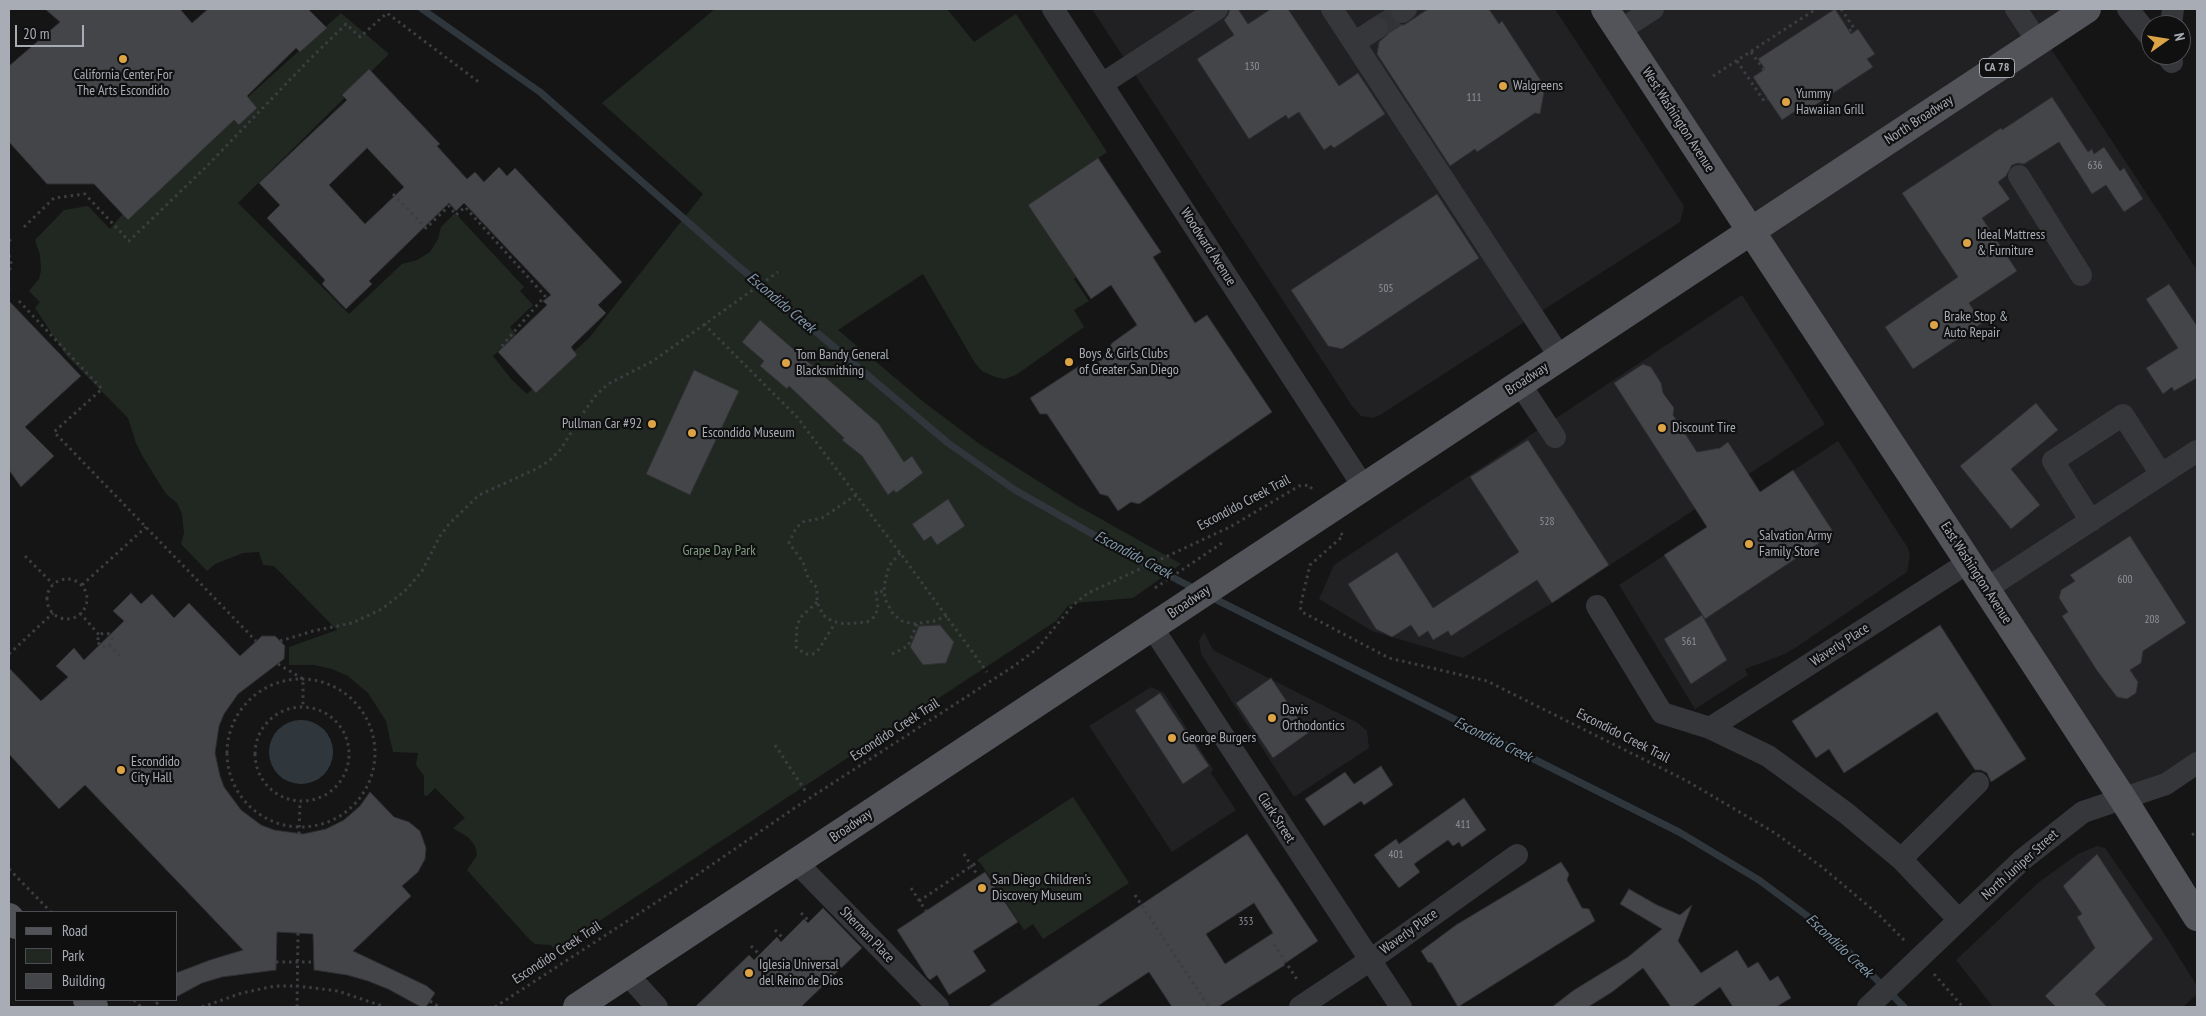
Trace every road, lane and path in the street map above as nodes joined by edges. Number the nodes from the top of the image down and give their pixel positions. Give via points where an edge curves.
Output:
1 (392, 9) edge
2 (1053, 9) edge
3 (1216, 9) edge
4 (1332, 9) edge
5 (1605, 9) edge
6 (1652, 9) edge
7 (1816, 9) edge
8 (1842, 9) edge
9 (2016, 9) edge
10 (2087, 9) edge
11 (2128, 9) edge
12 (387, 14) junction
13 (2141, 25) edge
14 (1377, 28) tunnel mouth
15 (1620, 31) junction
16 (1849, 31) dead end
17 (2038, 42) junction
18 (1354, 43) junction
19 (1751, 52) junction
20 (1737, 61) junction
21 (1764, 70) dead end
22 (1714, 76) dead end
23 (480, 83) dead end
24 (1102, 84) junction
25 (1768, 99) dead end
26 (2019, 176) dead end
27 (393, 194) dead end
28 (24, 227) dead end
29 (1752, 231) junction
30 (12, 237) dead end
31 (9, 241) edge
32 (9, 254) edge
33 (778, 272) dead end
34 (9, 274) edge
35 (2081, 275) dead end
36 (19, 301) dead end
37 (704, 324) junction
38 (500, 348) dead end
39 (1560, 357) junction
40 (1520, 384) junction
41 (1555, 437) dead end
42 (2197, 451) edge
43 (2161, 474) junction
44 (1309, 485) dead end
45 (1363, 486) junction
46 (856, 494) junction
47 (2091, 521) junction
48 (146, 528) junction
49 (1343, 536) dead end
50 (1222, 543) dead end
51 (900, 553) junction
52 (25, 556) dead end
53 (1969, 562) junction
54 (53, 584) junction
55 (82, 585) junction
56 (1155, 588) dead end
57 (1986, 589) junction
58 (884, 591) junction
59 (817, 602) junction
60 (1597, 606) dead end
61 (53, 613) junction
62 (80, 613) junction
63 (946, 616) junction
64 (835, 623) junction
65 (917, 624) junction
66 (1152, 627) junction
67 (100, 636) junction
68 (256, 641) dead end
69 (280, 641) dead end
70 (110, 645) junction
71 (9, 654) edge
72 (892, 654) dead end
73 (122, 658) dead end
74 (278, 664) dead end
75 (988, 672) dead end
76 (303, 679) junction
77 (303, 706) junction
78 (1710, 728) junction
79 (775, 745) dead end
80 (2197, 763) edge
81 (1978, 784) dead end
82 (806, 792) dead end
83 (2123, 799) junction
84 (300, 801) junction
85 (300, 827) junction
86 (2197, 831) edge
87 (299, 834) dead end
88 (2192, 835) dead end
89 (964, 854) dead end
90 (1518, 855) dead end
91 (1901, 859) junction
92 (979, 861) dead end
93 (796, 862) junction
94 (972, 866) junction
95 (9, 869) edge
96 (978, 876) dead end
97 (911, 888) dead end
98 (1135, 895) dead end
99 (919, 901) junction
100 (50, 911) edge
101 (926, 911) dead end
102 (801, 913) dead end
103 (2197, 917) edge
104 (1959, 920) junction
105 (809, 921) dead end
106 (775, 930) dead end
107 (298, 933) dead end
108 (784, 939) dead end
109 (1274, 944) dead end
110 (751, 946) dead end
111 (760, 955) dead end
112 (1917, 960) junction
113 (298, 961) junction
114 (1369, 961) junction
115 (276, 962) dead end
116 (315, 962) dead end
117 (627, 974) junction
118 (297, 986) junction
119 (160, 1001) edge
120 (430, 1001) dead end
121 (156, 1004) dead end
122 (1305, 1004) edge
123 (202, 1007) edge
124 (297, 1007) edge
125 (385, 1007) edge
126 (439, 1007) edge
127 (495, 1007) edge
128 (577, 1007) edge
129 (657, 1007) edge
130 (938, 1007) edge
131 (1209, 1007) edge
132 (1401, 1007) edge
133 (1868, 1007) edge
134 (1963, 1007) edge

1 - 12 path
2 - 24 street, Woodward Avenue
3 - 24 street
4 - 18 street
5 - 15 main road, West Washington Avenue
6 - 15 street
7 - 19 path
8 - 16 path via 1854,28
9 - 17 street
10 - 17 main road, North Broadway / CA 78
11 - 13 street
12 - 23 path
12 - 28 path via 360,36 346,24 129,241 85,194 54,198
14 - 18 street
15 - 29 main road, West Washington Avenue
17 - 29 main road, North Broadway / CA 78
18 - 39 street
19 - 20 path
19 - 21 path
20 - 22 path
20 - 25 path via 1764,101
24 - 45 street, Woodward Avenue
26 - 35 street
27 - 38 path via 426,228 449,206 456,215 465,207 545,296
29 - 39 main road, Broadway
29 - 53 main road, East Washington Avenue
30 - 31 path
32 - 34 path via 12,263
33 - 37 path
36 - 48 path via 102,389 54,432
37 - 46 path via 797,417
37 - 69 path via 653,361 622,375 597,394 561,449 549,460 528,474 479,495 440,536 422,571 382,609 352,624
39 - 40 main road, Broadway
40 - 41 street
40 - 45 main road, Broadway
42 - 43 street
43 - 47 street
43 - 47 street via 2123,415 2053,461
44 - 127 path, Escondido Creek Trail via 1299,486 1230,527 1088,593 1073,605 1037,649 1014,666 799,804 672,892
45 - 66 main road, Broadway
46 - 51 path
46 - 59 path via 822,518 804,522 796,528 789,543 817,588
47 - 57 street
48 - 55 path
48 - 68 path
49 - 112 path, Escondido Creek Trail via 1310,565 1301,601 1302,612 1389,658 1488,681 1739,810 1851,891 1902,937
50 - 56 path
51 - 58 path via 888,566
51 - 63 path
52 - 54 path
53 - 57 main road, East Washington Avenue
53 - 78 street, Waverly Place
54 - 55 path via 71,579
54 - 61 path via 48,595 49,608
55 - 62 path via 87,598
57 - 83 main road, East Washington Avenue
58 - 64 path via 876,592 878,609 867,622
58 - 65 path via 893,614 902,621
59 - 64 path via 823,616
59 - 64 path via 797,624 796,647 805,654 813,654
60 - 78 street via 1662,713
61 - 62 path via 65,619
61 - 71 path
62 - 67 path
63 - 65 path
63 - 75 path
65 - 72 path via 908,646
66 - 93 main road, Broadway
66 - 114 street, Clark Street
67 - 70 path via 109,636
67 - 70 path via 98,642 101,646
70 - 73 path
74 - 76 path
76 - 77 path
76 - 85 path via 337,689 363,712 371,728 374,764 361,796 349,810 317,825
76 - 85 path via 282,681 246,703 234,720 228,740 227,762 233,782 244,800 279,824
77 - 84 path via 276,714 265,724 255,751 256,766 263,780 279,795
77 - 84 path via 320,710 334,719 344,732 349,748 342,780 331,792 316,799
78 - 91 street via 1768,756 1846,813
79 - 82 path
80 - 83 street, North Juniper Street via 2166,784
81 - 91 street
83 - 103 main road, East Washington Avenue
83 - 104 street, North Juniper Street via 2076,817 2022,860
84 - 85 path
85 - 87 path
86 - 88 path
89 - 94 path
90 - 114 street, Waverly Place
91 - 104 street
92 - 94 path
93 - 117 main road, Broadway
93 - 130 street, Sherman Place
94 - 96 path
94 - 99 path
95 - 100 path
97 - 99 path
98 - 131 path
99 - 101 path
102 - 105 path
104 - 112 street, North Juniper Street
106 - 108 path
107 - 113 path
109 - 122 path
110 - 111 path
112 - 133 street, North Juniper Street
112 - 134 path, Escondido Creek Trail
113 - 115 path
113 - 116 path
113 - 118 path
114 - 122 street, Waverly Place
114 - 132 street, Clark Street
117 - 128 main road
117 - 129 street
118 - 123 path via 274,986 242,993
118 - 124 path
118 - 125 path via 338,991
119 - 121 path
120 - 126 path

